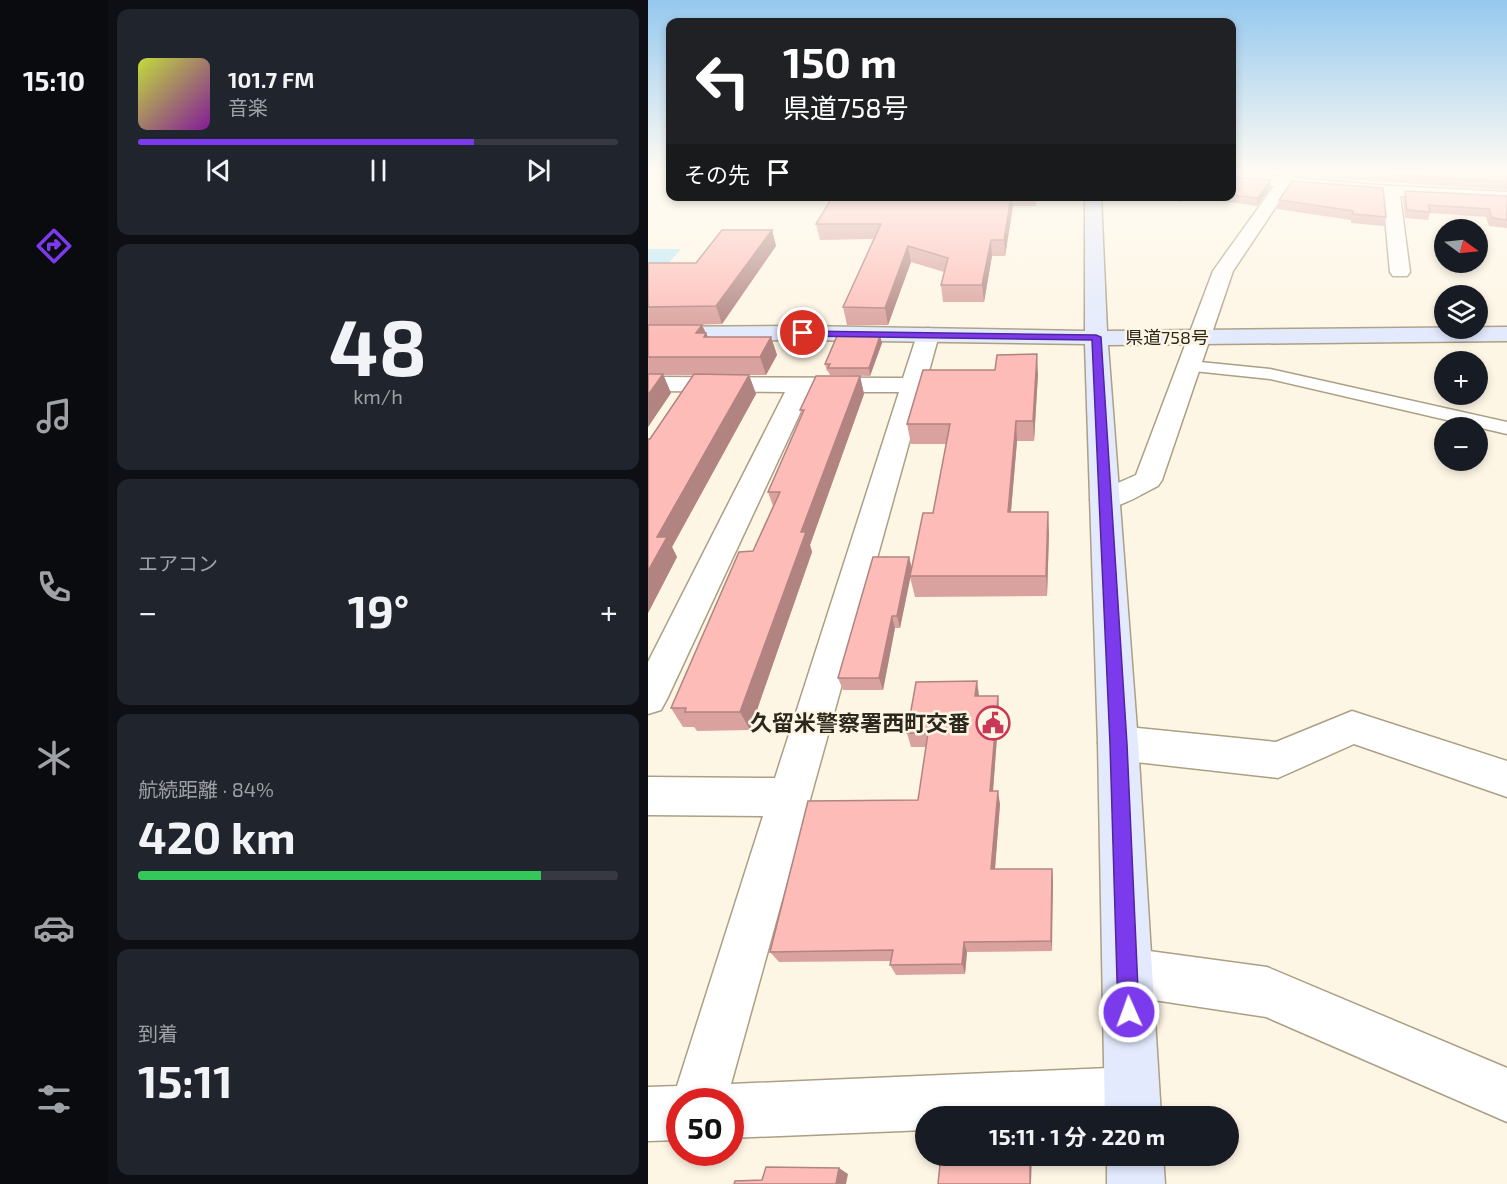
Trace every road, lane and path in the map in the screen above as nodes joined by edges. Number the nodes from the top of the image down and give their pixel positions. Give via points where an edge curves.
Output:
1 (1094, 225) edge
2 (1255, 225) edge
3 (1395, 225) edge
4 (1400, 272) dead end
5 (648, 334) edge
6 (1507, 334) edge
7 (928, 335) junction
8 (1096, 337) junction
9 (1200, 339) junction
10 (1190, 366) junction
11 (648, 384) edge
12 (801, 385) junction
13 (913, 385) junction
14 (1507, 428) edge
15 (1105, 500) junction
16 (648, 699) edge
17 (1118, 744) junction
18 (1507, 779) edge
19 (648, 796) edge
20 (790, 797) junction
21 (1127, 972) junction
22 (703, 1088) edge
23 (1507, 1095) edge
24 (1132, 1105) edge
25 (744, 1111) edge
26 (666, 1113) edge
27 (648, 1114) edge
28 (1135, 1166) edge
29 (1136, 1184) edge

1 - 8 main road
2 - 9 street via 1223,271
3 - 4 street
5 - 7 main road, 県道758号
6 - 9 main road, 県道758号
7 - 8 main road, 県道758号
7 - 13 street
8 - 9 main road, 県道758号
8 - 15 main road
9 - 10 street
10 - 14 lane via 1270,374
10 - 15 street via 1148,480
11 - 12 street via 686,394
12 - 13 street
12 - 16 street
13 - 20 street
15 - 17 main road
17 - 18 street via 1278,760 1352,727
17 - 21 main road
19 - 20 street
20 - 22 street
21 - 23 street via 1267,992
21 - 24 main road
24 - 25 street
26 - 27 street
28 - 29 main road

